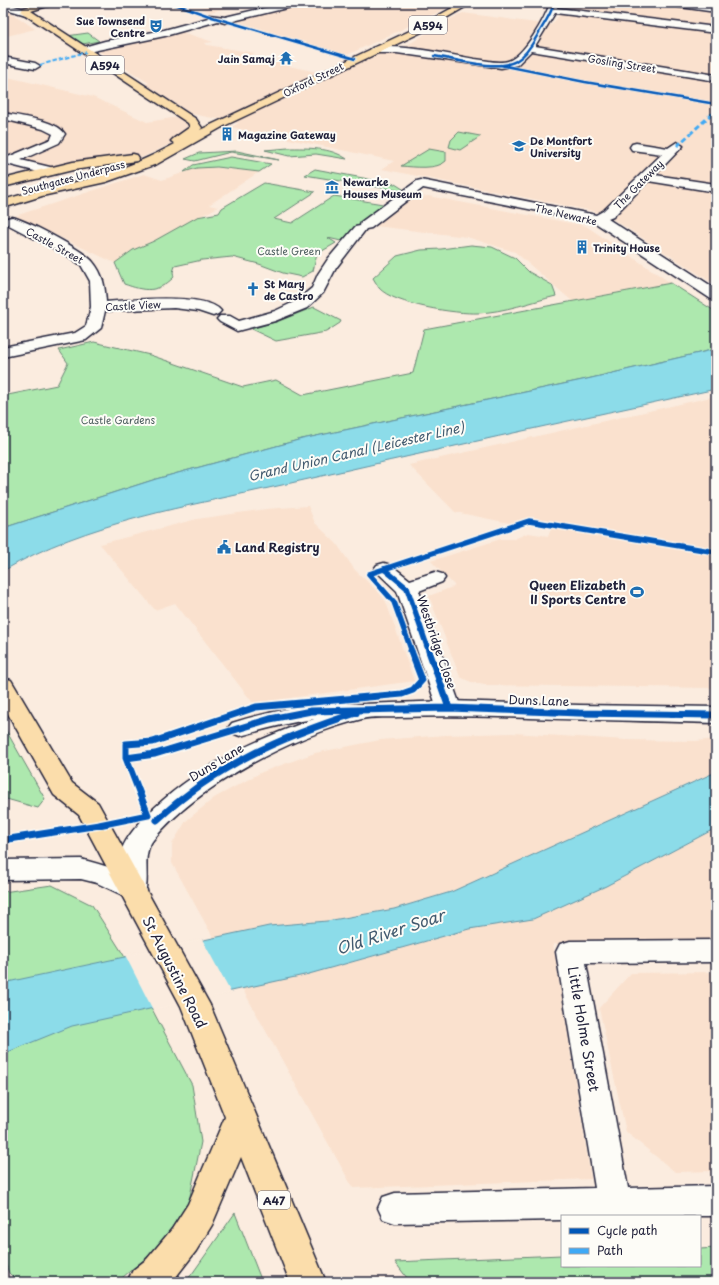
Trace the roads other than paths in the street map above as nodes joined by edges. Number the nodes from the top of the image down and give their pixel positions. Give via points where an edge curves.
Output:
1 (53, 3) edge
2 (296, 3) edge
3 (468, 3) edge
4 (673, 3) edge
5 (3, 5) edge
6 (553, 6) edge
7 (716, 9) edge
8 (26, 12) junction
9 (716, 30) edge
10 (528, 48) junction
11 (83, 50) junction
12 (375, 50) junction
13 (3, 60) edge
14 (500, 65) junction
15 (35, 66) dead end
16 (512, 67) dead end
17 (716, 78) edge
18 (243, 113) junction
19 (3, 116) edge
20 (185, 116) junction
21 (636, 148) dead end
22 (143, 157) junction
23 (6, 160) edge
24 (50, 171) junction
25 (646, 177) junction
26 (102, 179) junction
27 (3, 183) edge
28 (422, 184) joint
29 (716, 188) edge
30 (3, 196) edge
31 (3, 204) edge
32 (7, 218) edge
33 (598, 219) junction
34 (716, 296) edge
35 (99, 307) junction
36 (3, 352) edge
37 (384, 569) dead end
38 (435, 578) dead end
39 (407, 588) junction
40 (3, 685) edge
41 (449, 708) junction
42 (362, 711) junction
43 (716, 714) edge
44 (240, 728) dead end
45 (3, 870) edge
46 (136, 896) junction
47 (716, 951) edge
48 (241, 1117) junction
49 (716, 1200) edge
50 (614, 1203) junction
51 (396, 1208) dead end
52 (145, 1282) edge
53 (308, 1282) edge

1 - 8 main road via 30,8
2 - 11 street
3 - 12 main road, Oxford Street / A594
4 - 7 street
5 - 8 street
6 - 9 street
6 - 10 street
8 - 11 main road, A594
10 - 14 street via 516,61
10 - 17 street, Gosling Street
11 - 20 main road, A594
12 - 14 street via 397,50
12 - 18 main road, Oxford Street / A594
13 - 15 street
14 - 16 street
18 - 20 main road, Oxford Street / A594 via 211,118
18 - 26 main road, Oxford Street / A594 via 154,161
19 - 23 street via 47,126 59,134 55,141
20 - 22 main road, A594 via 196,128 179,140
21 - 25 street, The Gateway via 674,149
22 - 24 main road, A594
22 - 30 main road, Southgates Underpass / A594
23 - 24 street
24 - 27 main road, A594
25 - 29 street
25 - 33 street, The Gateway via 608,214
26 - 31 main road, Southgates Underpass / A594 via 38,193
26 - 32 main road, A594
28 - 33 street, The Newarke
28 - 35 street, Castle View via 363,228 332,262 319,289 307,301 293,309 237,326 201,307 152,303
32 - 35 street, Castle Street via 87,263 97,282
33 - 34 street, The Newarke
35 - 36 street, Castle Street via 93,328 80,337
37 - 39 street, Westbridge Close
38 - 39 street, Westbridge Close
39 - 41 street, Westbridge Close
40 - 46 main road, St Augustine Road / A47 via 63,789 89,809
41 - 42 street, Duns Lane
41 - 43 street, Duns Lane via 579,713
42 - 44 street, Duns Lane via 311,712 270,719
42 - 46 street, Duns Lane via 312,727 258,750 192,789 141,837 133,855
45 - 46 street via 81,869 106,876
46 - 48 main road, St Augustine Road / A47 via 195,1005
47 - 50 street, Little Holme Street via 570,952
48 - 52 main road via 200,1214 159,1271
48 - 53 main road, St Augustine Road / A47
49 - 50 street
50 - 51 street

